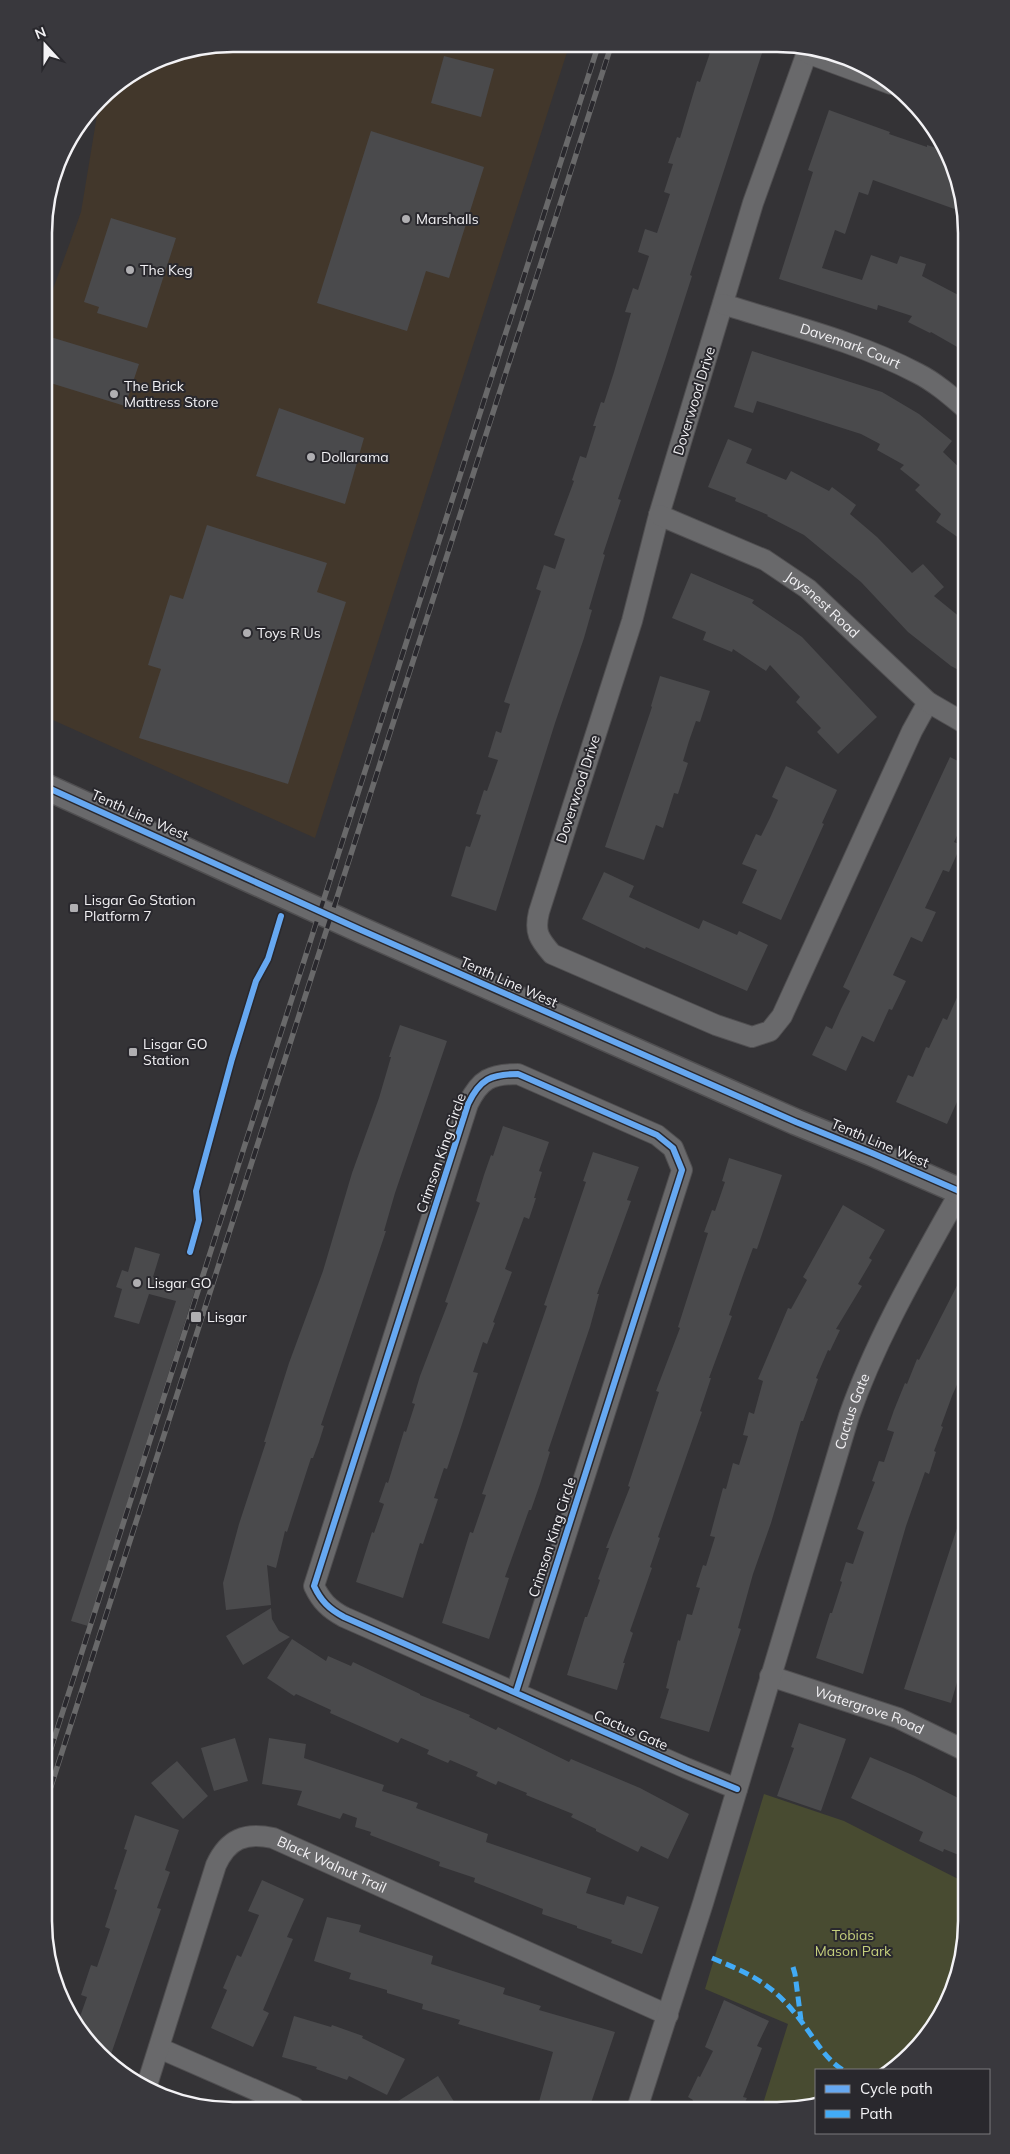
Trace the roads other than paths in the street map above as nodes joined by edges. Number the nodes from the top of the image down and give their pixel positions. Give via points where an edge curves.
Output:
1 (806, 55) edge
2 (723, 304) junction
3 (958, 403) edge
4 (660, 515) junction
5 (928, 702) junction
6 (958, 719) edge
7 (52, 790) edge
8 (958, 1187) edge
9 (958, 1200) edge
10 (770, 1676) junction
11 (516, 1692) junction
12 (958, 1747) edge
13 (737, 1789) junction
14 (668, 2014) junction
15 (159, 2048) junction
16 (149, 2080) edge
17 (283, 2102) edge
18 (639, 2102) edge

1 - 2 street, Doverwood Drive via 752,204
2 - 3 street, Davemark Court via 891,361 919,374
2 - 4 street, Doverwood Drive
4 - 5 street, Jaysnest Road via 765,560 808,589
4 - 5 street, Doverwood Drive via 632,621 536,924 540,940 552,954 716,1026 752,1037 770,1031 782,1016
5 - 6 street, Jaysnest Road
7 - 8 street, Tenth Line West via 796,1122
9 - 10 street, Cactus Gate via 888,1324 859,1387
10 - 12 street, Watergrove Road via 898,1718
10 - 13 street, Cactus Gate
11 - 11 street, Crimson King Circle via 682,1170 673,1148 658,1135 518,1074 500,1074 486,1079 468,1104 314,1586 329,1610
11 - 13 street, Cactus Gate
13 - 14 street, Cactus Gate
14 - 15 street, Black Walnut Trail via 273,1838 248,1836 229,1846 216,1865
14 - 18 street, Cactus Gate
15 - 16 street, Black Walnut Trail
15 - 17 street

